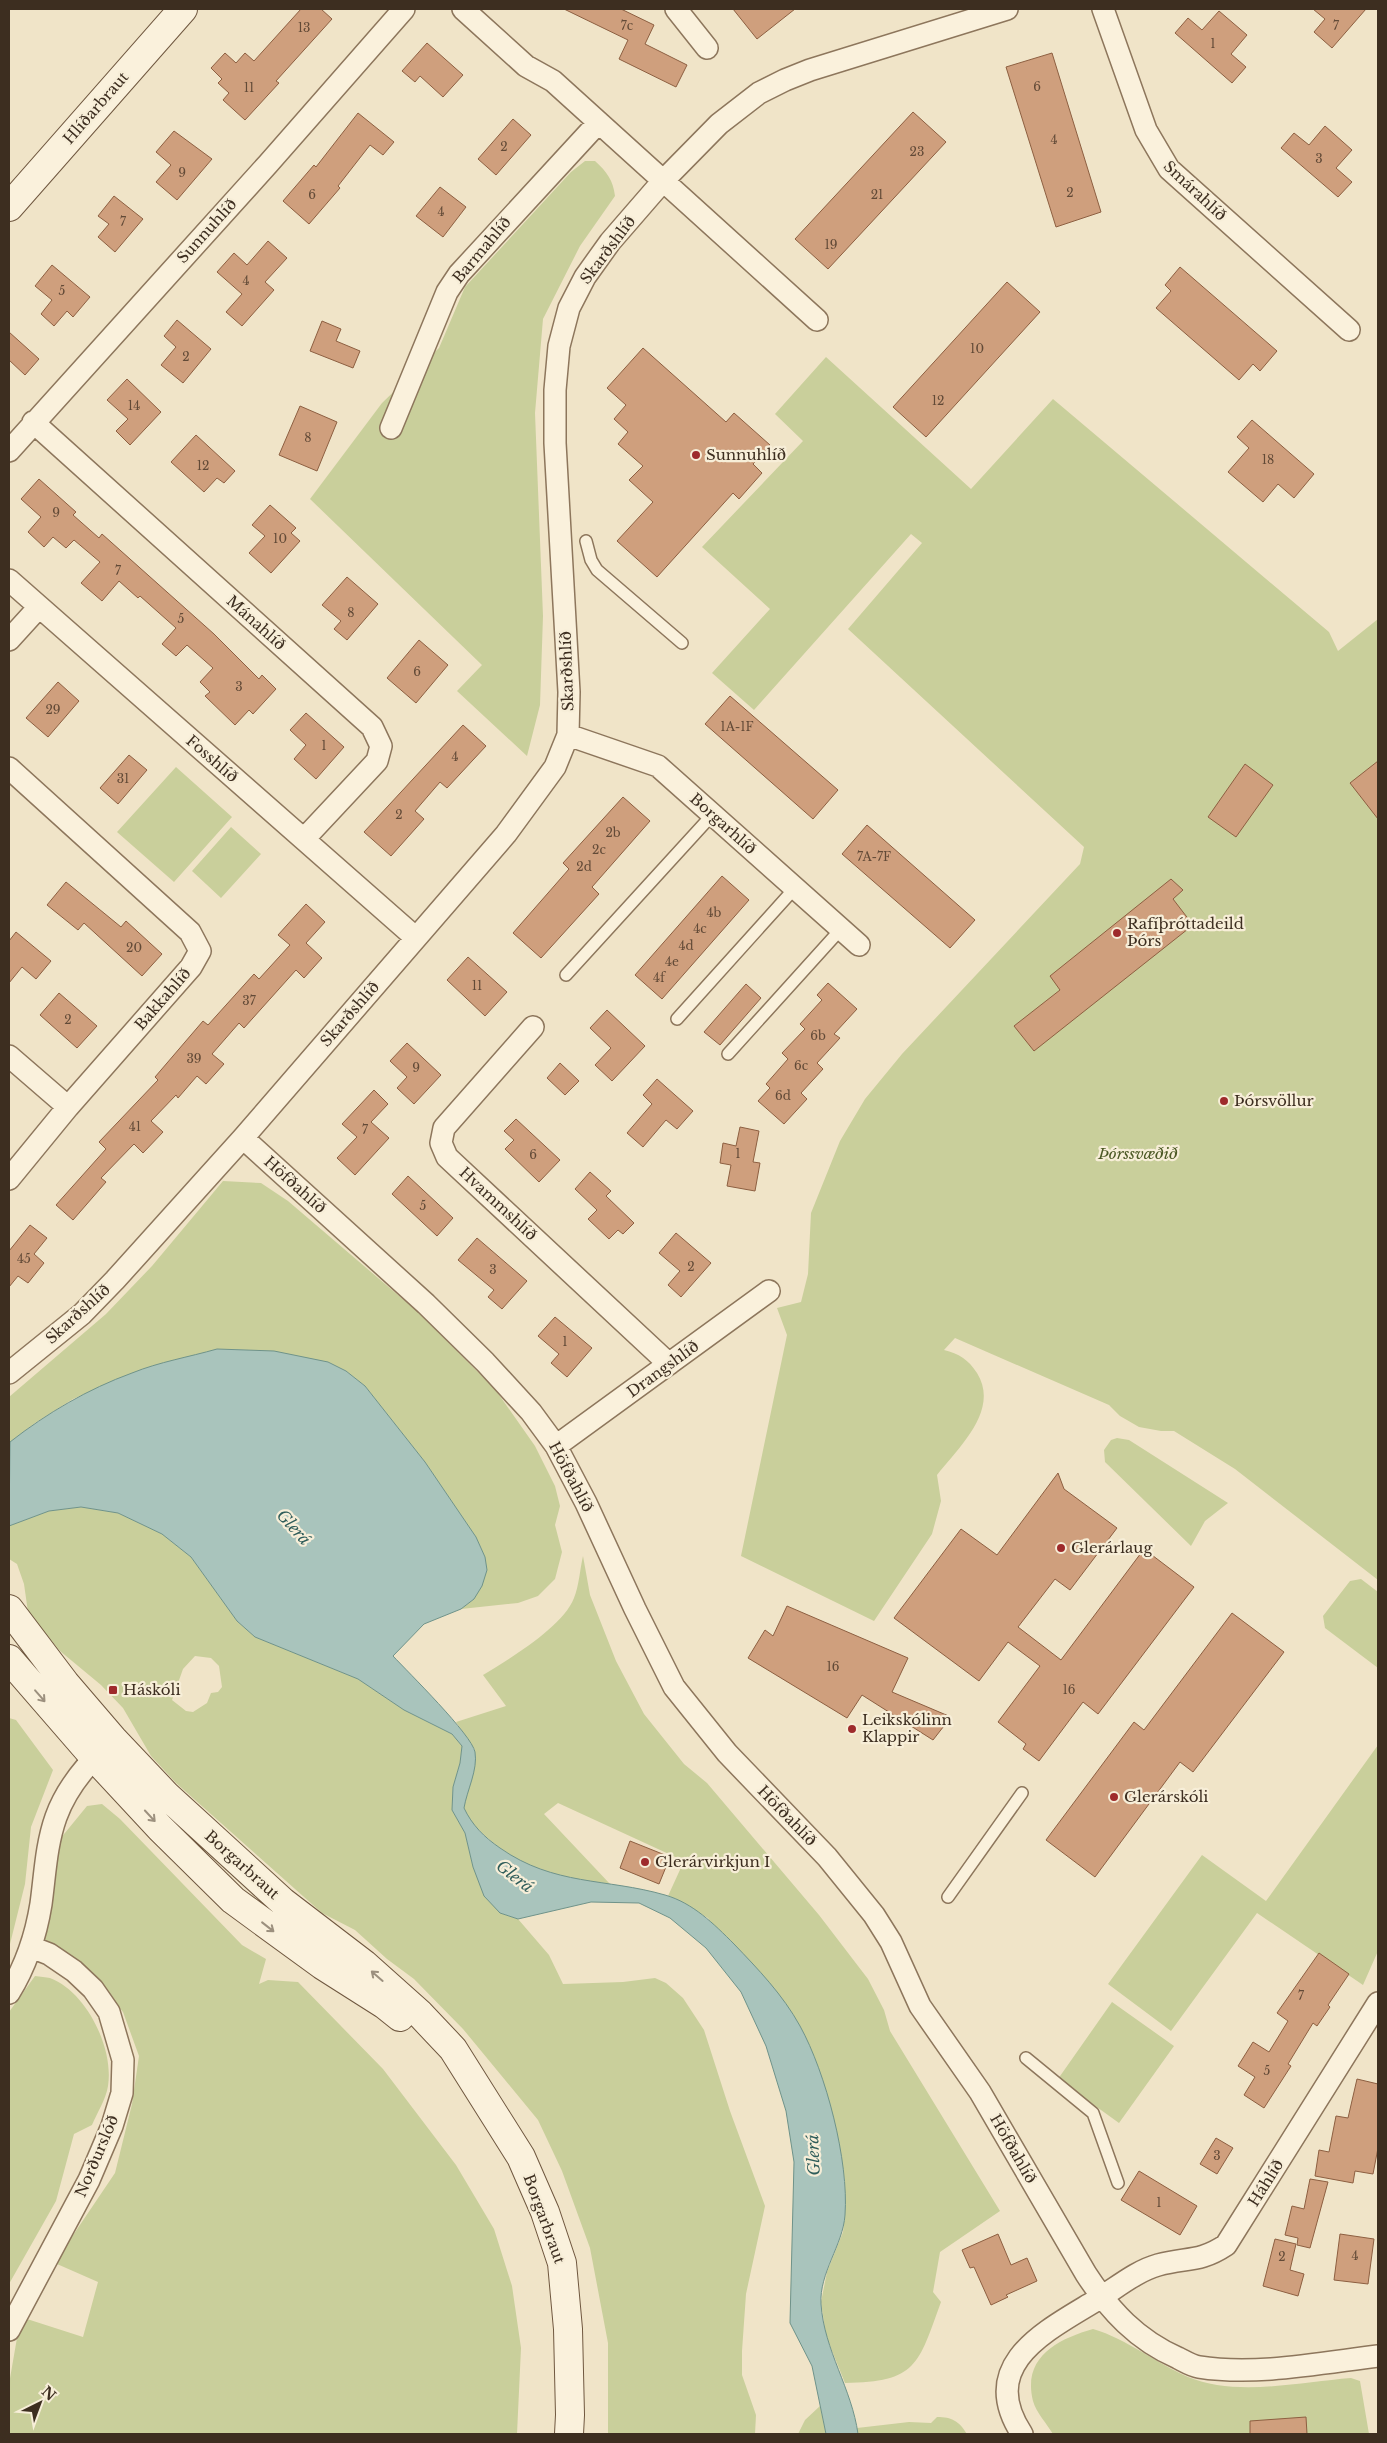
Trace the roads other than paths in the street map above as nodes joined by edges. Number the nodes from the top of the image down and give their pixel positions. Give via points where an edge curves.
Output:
1 (183, 9) edge
2 (404, 9) edge
3 (463, 9) edge
4 (676, 9) edge
5 (1007, 9) edge
6 (1103, 9) edge
7 (707, 48) dead end
8 (598, 123) junction
9 (662, 182) junction
10 (9, 207) edge
11 (817, 320) dead end
12 (1350, 330) dead end
13 (34, 422) junction
14 (391, 428) dead end
15 (9, 451) edge
16 (586, 541) dead end
17 (9, 580) edge
18 (38, 607) junction
19 (9, 640) edge
20 (682, 643) dead end
21 (568, 735) junction
22 (9, 768) edge
23 (713, 814) junction
24 (304, 840) junction
25 (795, 888) junction
26 (841, 929) junction
27 (416, 938) junction
28 (859, 945) dead end
29 (566, 975) dead end
30 (677, 1019) dead end
31 (533, 1027) dead end
32 (728, 1054) dead end
33 (9, 1056) edge
34 (68, 1107) junction
35 (243, 1138) junction
36 (9, 1179) edge
37 (769, 1291) dead end
38 (12, 1364) edge
39 (669, 1364) junction
40 (556, 1446) junction
41 (11, 1612) edge
42 (9, 1659) edge
43 (104, 1748) junction
44 (1022, 1793) dead end
45 (948, 1897) dead end
46 (31, 1947) junction
47 (9, 1993) edge
48 (1378, 2003) edge
49 (1026, 2058) dead end
50 (1118, 2183) dead end
51 (1101, 2297) junction
52 (9, 2330) edge
53 (1378, 2356) edge
54 (569, 2434) edge
55 (1022, 2434) edge

1 - 10 street, Hlíðarbraut
2 - 13 street, Sunnuhlíð
3 - 8 street via 526,66 552,81
4 - 7 street
5 - 9 street, Skarðshlíð via 785,80 760,93 719,124
6 - 12 street, Smárahlíð via 1146,130 1169,169
8 - 9 street
8 - 14 street, Barmahlíð via 459,274 447,292
9 - 11 street
9 - 21 street, Skarðshlíð via 610,242 585,277 569,308 559,346 556,443 569,683
13 - 15 street, Sunnuhlíð
13 - 24 street, Mánahlíð via 372,727 381,746 377,761
16 - 20 lane via 597,570
17 - 18 street, Fosshlíð
18 - 19 street
18 - 24 street, Fosshlíð
21 - 23 street, Borgarhlíð via 658,766
21 - 27 street, Skarðshlíð via 555,767 538,792
22 - 34 street, Bakkahlíð via 190,932 200,950 191,967
23 - 25 street, Borgarhlíð
23 - 29 lane
24 - 27 street, Fosshlíð
25 - 26 street, Borgarhlíð
25 - 30 lane
26 - 28 street, Borgarhlíð
26 - 32 lane
27 - 35 street, Skarðshlíð
31 - 39 street, Hvammshlíð via 444,1128 441,1144 447,1158
33 - 34 street
34 - 36 street, Bakkahlíð
35 - 38 street, Skarðshlíð via 89,1307
35 - 40 street, Höfðahlíð via 485,1362 531,1412
37 - 39 street, Drangshlíð
39 - 40 street, Drangshlíð
40 - 51 street, Höfðahlíð via 674,1687 727,1752 827,1857 874,1915 891,1942 920,2006 980,2092
41 - 43 street, Borgarbraut via 65,1683
42 -> 43 street, Borgarbraut
43 - 46 street via 81,1771 56,1817
43 - 54 street, Borgarbraut via 160,1828 233,1900 322,1965 384,2005 420,2035 488,2105 521,2157 545,2212 562,2263 568,2329
44 - 45 lane
46 - 47 street
46 - 52 street, Norðurslóð via 49,1954 74,1971 93,1989 109,2012 123,2060 122,2093 90,2180
48 - 51 street, Háhlíð via 1226,2245 1195,2260 1157,2265
49 - 50 lane via 1093,2113
51 - 53 street, Höfðahlíð via 1123,2323 1158,2349 1197,2367 1237,2370
51 - 55 street, Háhlíð via 1042,2334 1028,2346 1017,2363 1007,2381 1007,2400

